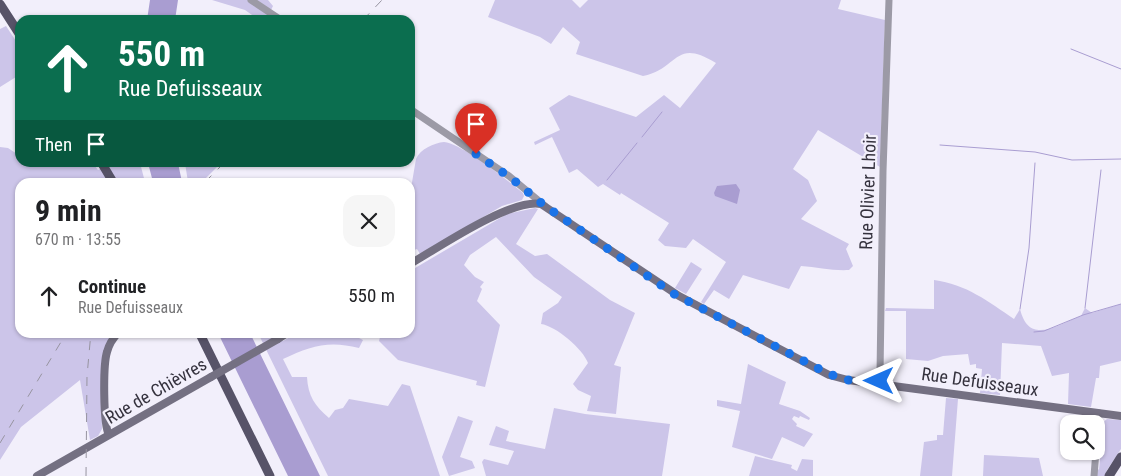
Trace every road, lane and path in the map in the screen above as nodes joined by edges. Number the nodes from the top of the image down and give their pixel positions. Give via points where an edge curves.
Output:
1 (251, 0) edge
2 (889, 0) edge
3 (0, 4) edge
4 (274, 15) edge
5 (15, 27) edge
6 (415, 112) edge
7 (104, 167) edge
8 (111, 178) edge
9 (526, 190) junction
10 (530, 204) junction
11 (545, 206) junction
12 (415, 261) edge
13 (115, 338) edge
14 (202, 338) edge
15 (280, 338) edge
16 (878, 384) junction
17 (1099, 413) joint
18 (1121, 416) edge
19 (109, 435) junction
20 (1121, 457) edge
21 (1095, 460) edge
22 (1121, 467) edge
23 (37, 476) edge
24 (270, 476) edge
25 (1094, 476) edge
26 (1109, 476) edge
27 (1116, 476) edge

1 - 4 street
2 - 16 street, Rue Olivier Lhoir
3 - 5 main road
6 - 9 street
7 - 8 main road
9 - 10 street
9 - 11 street
10 - 11 main road, Rue Defuisseaux
10 - 12 main road via 505,210
11 - 16 main road, Rue Defuisseaux via 678,296 829,374
13 - 19 main road via 105,362
14 - 24 main road
15 - 19 main road, Rue de Chièvres, bridge
16 - 17 main road, Rue Defuisseaux
17 - 18 main road, Rue Defuisseaux
19 - 23 main road, Rue de Chièvres
20 - 26 main road
21 - 25 street
22 - 27 main road

